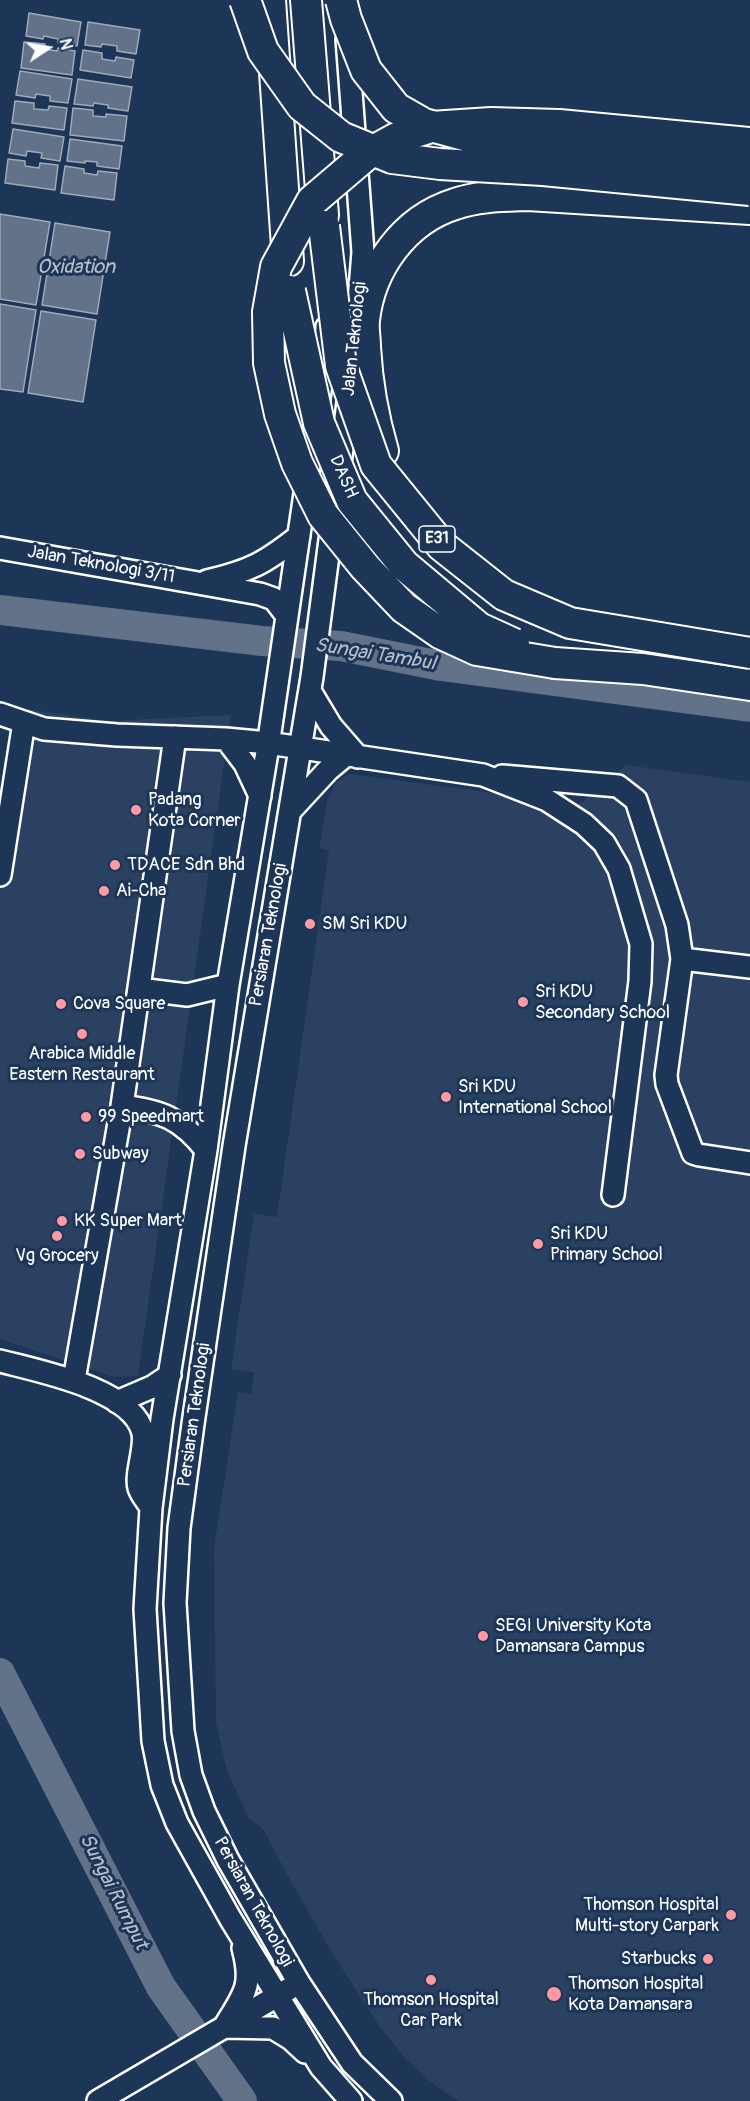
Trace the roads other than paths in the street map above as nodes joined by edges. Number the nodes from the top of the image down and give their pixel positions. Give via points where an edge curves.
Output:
1 (245, 0) edge
2 (270, 0) edge
3 (306, 0) edge
4 (318, 0) edge
5 (342, 0) edge
6 (750, 143) edge
7 (750, 168) edge
8 (750, 190) edge
9 (750, 209) edge
10 (411, 508) junction
11 (299, 536) junction
12 (0, 548) edge
13 (201, 582) junction
14 (286, 620) junction
15 (750, 653) edge
16 (555, 663) junction
17 (278, 675) joint
18 (311, 684) junction
19 (750, 685) edge
20 (0, 714) edge
21 (24, 722) junction
22 (175, 737) junction
23 (226, 739) junction
24 (268, 743) junction
25 (301, 748) junction
26 (352, 756) junction
27 (483, 775) junction
28 (260, 796) junction
29 (290, 811) junction
30 (0, 875) edge
31 (682, 959) junction
32 (750, 967) edge
33 (228, 985) junction
34 (139, 989) junction
35 (122, 1106) junction
36 (206, 1150) junction
37 (750, 1162) edge
38 (613, 1195) dead end
39 (0, 1361) edge
40 (170, 1375) junction
41 (74, 1380) junction
42 (117, 1402) junction
43 (151, 1508) junction
44 (230, 1918) junction
45 (299, 1983) junction
46 (277, 1996) junction
47 (219, 2030) junction
48 (321, 2067) junction
49 (98, 2101) edge
50 (351, 2101) edge
51 (391, 2101) edge

1 - 8 highway, bridge via 263,51 302,106 341,137 392,158
2 - 16 highway, DASH / E31, bridge via 290,291 319,423 352,501 404,565 479,628
3 - 10 highway, DASH / E31, bridge via 324,226 341,366 376,465
4 - 11 street, Jalan Teknologi via 332,250 326,350
5 - 7 highway, bridge via 366,70 396,108 424,124 497,144
5 - 18 street, Jalan Teknologi via 363,252 352,369
6 - 16 highway, bridge via 559,125 491,123 431,127 366,154 312,201 276,267 268,312 269,363 280,414 297,463 323,515 404,608 440,633 477,650
9 - 10 highway, bridge via 528,195 492,197 455,204 427,216 404,234 385,259 370,291 364,322 370,402 383,450
10 - 15 highway, DASH / E31, bridge via 442,546 504,595 570,623
11 - 13 street via 260,565
11 - 14 street, Jalan Teknologi
12 - 13 street, Jalan Teknologi 3/11
13 - 14 street, Jalan Teknologi 3/11 via 266,595
14 - 17 street, Jalan Teknologi
16 - 19 highway, DASH / E31 via 643,669
17 - 24 street, Persiaran Teknologi
18 - 25 street, Persiaran Teknologi
18 - 26 street via 331,726
20 - 21 street
21 - 22 street via 44,729
21 - 30 street
22 - 23 street
22 - 34 street
23 - 24 street
23 - 28 street via 245,764
24 - 25 street
24 - 28 street, Persiaran Teknologi
25 - 26 street
25 - 29 street, Persiaran Teknologi
26 - 27 street
26 - 29 street via 327,770
27 - 31 street via 618,786 636,800 677,925
27 - 38 street via 547,800 584,824 604,843 620,869 628,893 640,945 640,981
28 - 33 street, Persiaran Teknologi
29 - 45 street, Persiaran Teknologi via 193,1424 178,1528 175,1604 183,1731 191,1775 228,1860
31 - 32 street
31 - 37 street via 667,1084 693,1153
33 - 34 street via 187,995
33 - 36 street, Persiaran Teknologi
34 - 35 street
35 - 36 street via 168,1115 184,1125
35 - 41 street
36 - 40 street, Persiaran Teknologi
39 - 41 street
40 - 42 street
40 - 43 street, Persiaran Teknologi
41 - 42 street
42 - 43 street via 137,1417 144,1435 138,1487
43 - 44 street, Persiaran Teknologi via 145,1609 155,1752 162,1785 177,1823
44 - 46 street, Persiaran Teknologi
44 - 47 street via 249,1969 247,1986
45 - 46 street
45 - 51 street, Persiaran Teknologi via 352,2063
46 - 47 street
46 - 48 street, Persiaran Teknologi
47 - 48 street via 273,2028
47 - 49 street
48 - 50 street, Persiaran Teknologi

